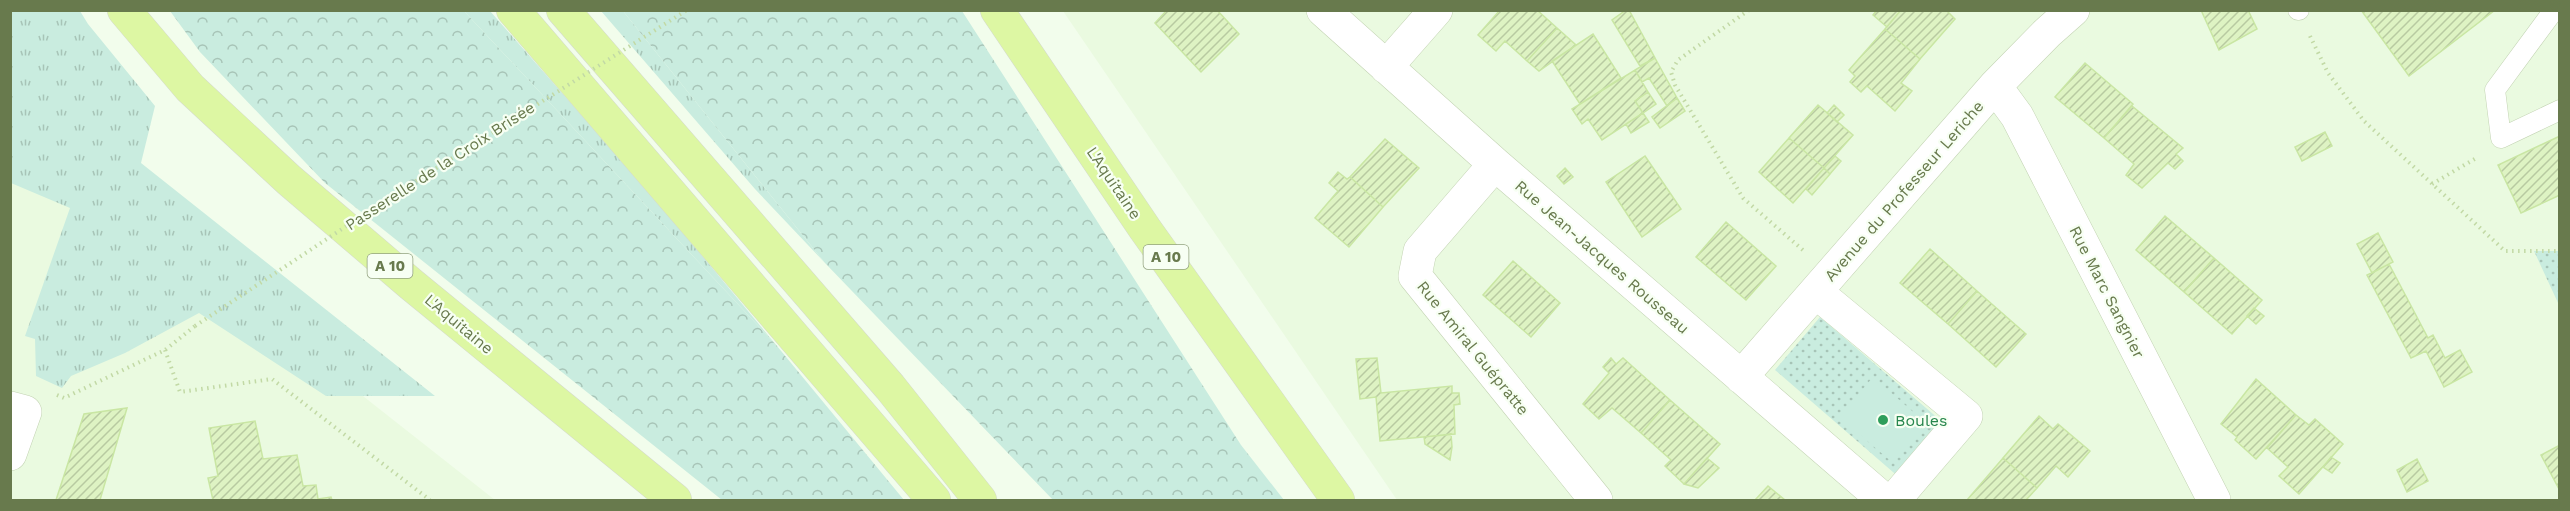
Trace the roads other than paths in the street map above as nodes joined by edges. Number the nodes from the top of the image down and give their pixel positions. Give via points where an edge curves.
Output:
1 (124, 10) edge
2 (513, 10) edge
3 (563, 10) edge
4 (997, 10) edge
5 (1323, 10) edge
6 (1436, 10) edge
7 (2073, 10) edge
8 (2554, 10) edge
9 (1386, 67) junction
10 (1995, 86) junction
11 (2559, 110) edge
12 (1495, 164) junction
13 (1823, 283) junction
14 (1741, 377) junction
15 (890, 387) junction
16 (18, 410) edge
17 (10, 454) edge
18 (675, 501) edge
19 (934, 501) edge
20 (980, 501) edge
21 (1001, 501) edge
22 (1338, 501) edge
23 (1596, 501) edge
24 (1884, 501) edge
25 (1894, 501) edge
26 (2214, 501) edge

1 - 18 highway, L'Aquitaine / A 10 via 190,88 289,180
2 - 19 highway
3 - 15 highway
4 - 22 highway, L'Aquitaine / A 10 via 1145,229
5 - 9 street, Rue Jean-Jacques Rousseau
6 - 9 street
7 - 10 street, Avenue du Professeur Leriche
8 - 11 lane via 2495,90 2501,138
9 - 12 street, Rue Jean-Jacques Rousseau
10 - 13 street, Avenue du Professeur Leriche
10 - 26 street, Rue Marc Sangnier via 2018,116
12 - 14 street, Rue Jean-Jacques Rousseau
12 - 23 street, Rue Amiral Guépratte via 1420,251 1415,276
13 - 14 street, Avenue du Professeur Leriche
13 - 25 street via 1966,416
14 - 24 street, Rue Jean-Jacques Rousseau
15 - 20 highway
15 - 21 highway
16 - 17 street

